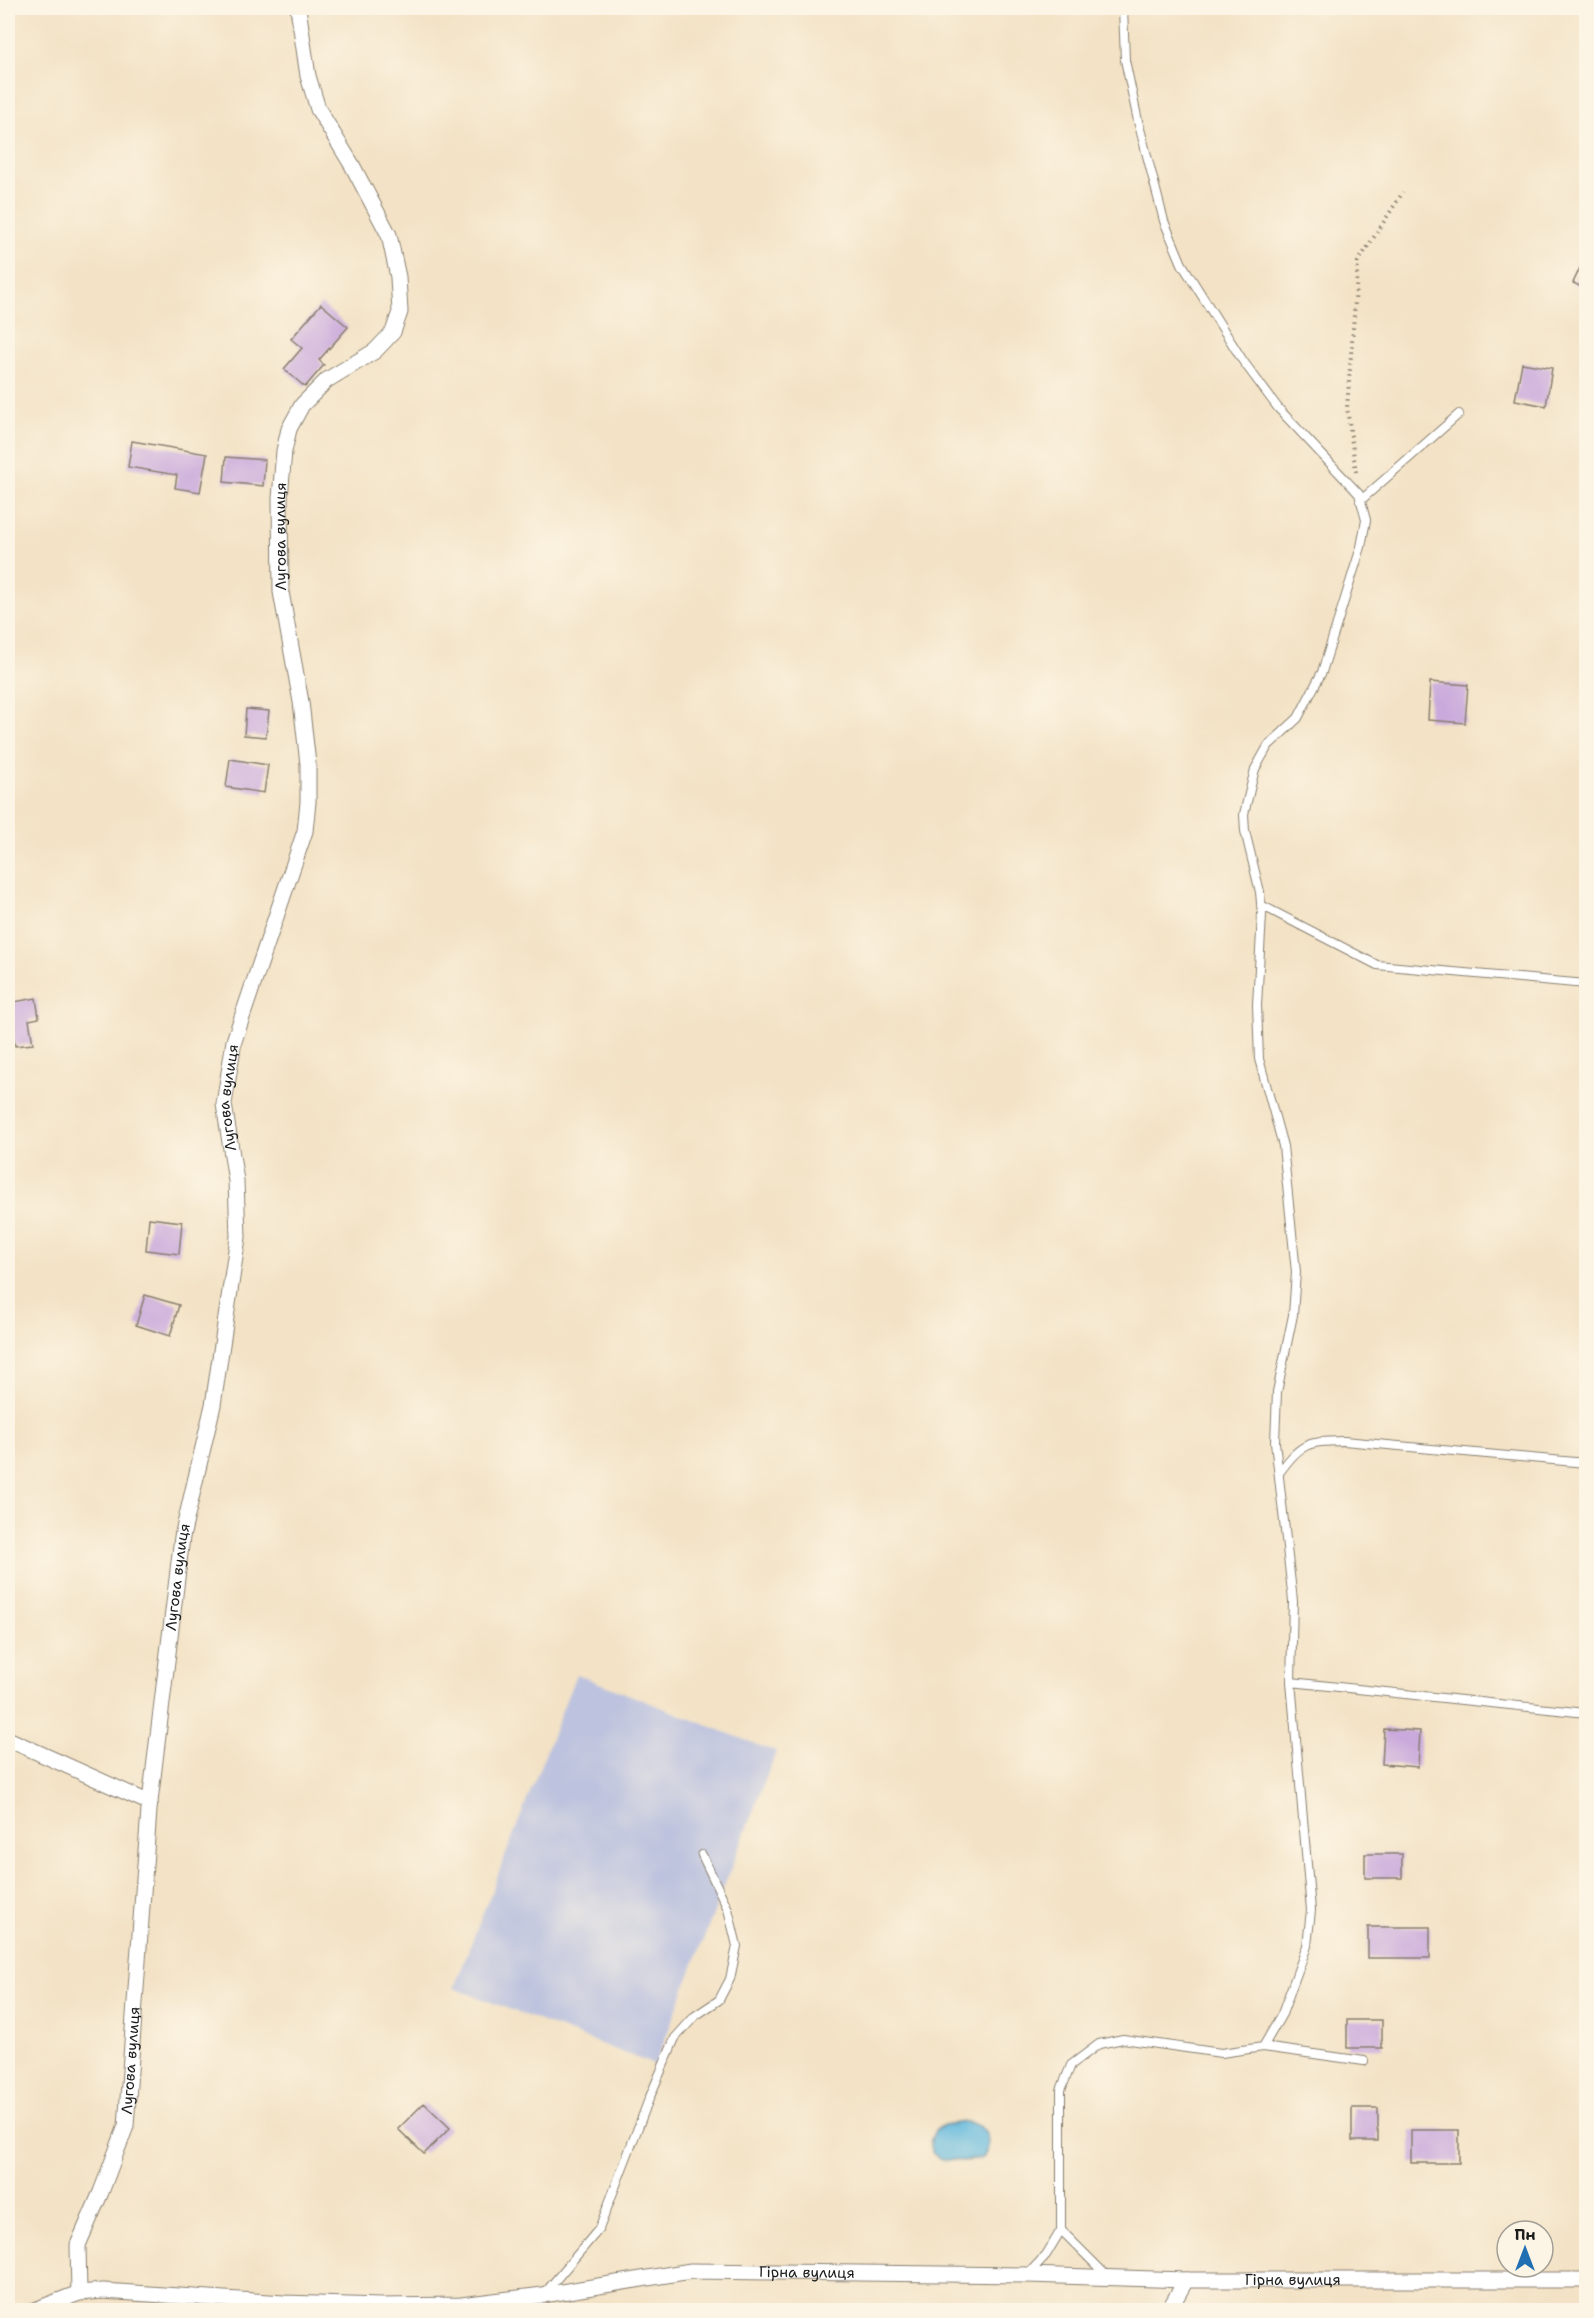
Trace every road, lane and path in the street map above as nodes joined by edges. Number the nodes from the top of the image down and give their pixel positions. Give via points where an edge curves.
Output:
1 (298, 8) edge
2 (1123, 8) edge
3 (1403, 192) dead end
4 (1459, 414) dead end
5 (1360, 497) junction
6 (1261, 905) junction
7 (1587, 984) edge
8 (1587, 1462) edge
9 (1279, 1473) junction
10 (1291, 1682) junction
11 (1587, 1713) edge
12 (10, 1740) dead end
13 (150, 1803) junction
14 (702, 1855) dead end
15 (1263, 2047) junction
16 (1364, 2061) dead end
17 (1061, 2230) junction
18 (1027, 2275) junction
19 (1108, 2277) junction
20 (1186, 2280) junction
21 (1587, 2280) edge
22 (79, 2293) junction
23 (543, 2295) junction
24 (284, 2306) edge
25 (51, 2307) edge
26 (35, 2310) edge
27 (1169, 2310) edge

1 - 13 street, Лугова вулиця via 308,76 318,109 389,235 400,312 393,332 375,351 327,380 302,405 289,429 284,451 280,592 301,702 308,802 305,831 234,1041 224,1104 236,1181 238,1238 213,1405 182,1537
2 - 5 lane via 1125,60 1138,121 1164,221 1182,264 1278,408
3 - 5 path via 1358,262 1347,408
4 - 5 lane
5 - 6 lane via 1366,520 1361,547 1322,672 1298,718 1268,746 1248,792 1245,831
6 - 7 lane via 1377,965
6 - 9 lane via 1259,1059 1283,1146 1296,1272 1293,1315 1277,1392 1275,1442
8 - 9 lane via 1344,1441 1312,1442 1295,1451
9 - 10 lane via 1293,1601
10 - 11 lane
10 - 15 lane via 1311,1910 1307,1946 1282,2014
12 - 13 street
13 - 22 street, Лугова вулиця via 126,2126 78,2245
14 - 23 lane via 728,1909 737,1946 730,1979 719,2000 695,2016 675,2038 598,2229
15 - 16 lane
15 - 17 lane via 1221,2053 1123,2039 1099,2044 1071,2065 1061,2090
17 - 18 lane via 1046,2255
17 - 19 lane
18 - 19 street, Гірна вулиця
18 - 23 street, Гірна вулиця via 691,2271
19 - 20 street, Гірна вулиця
20 - 21 street, Гірна вулиця
20 - 27 street
22 - 24 street, Гірна вулиця via 103,2290
22 - 25 street, Гірна вулиця
23 - 24 street, Гірна вулиця via 460,2305
25 - 26 street, Гірна вулиця

